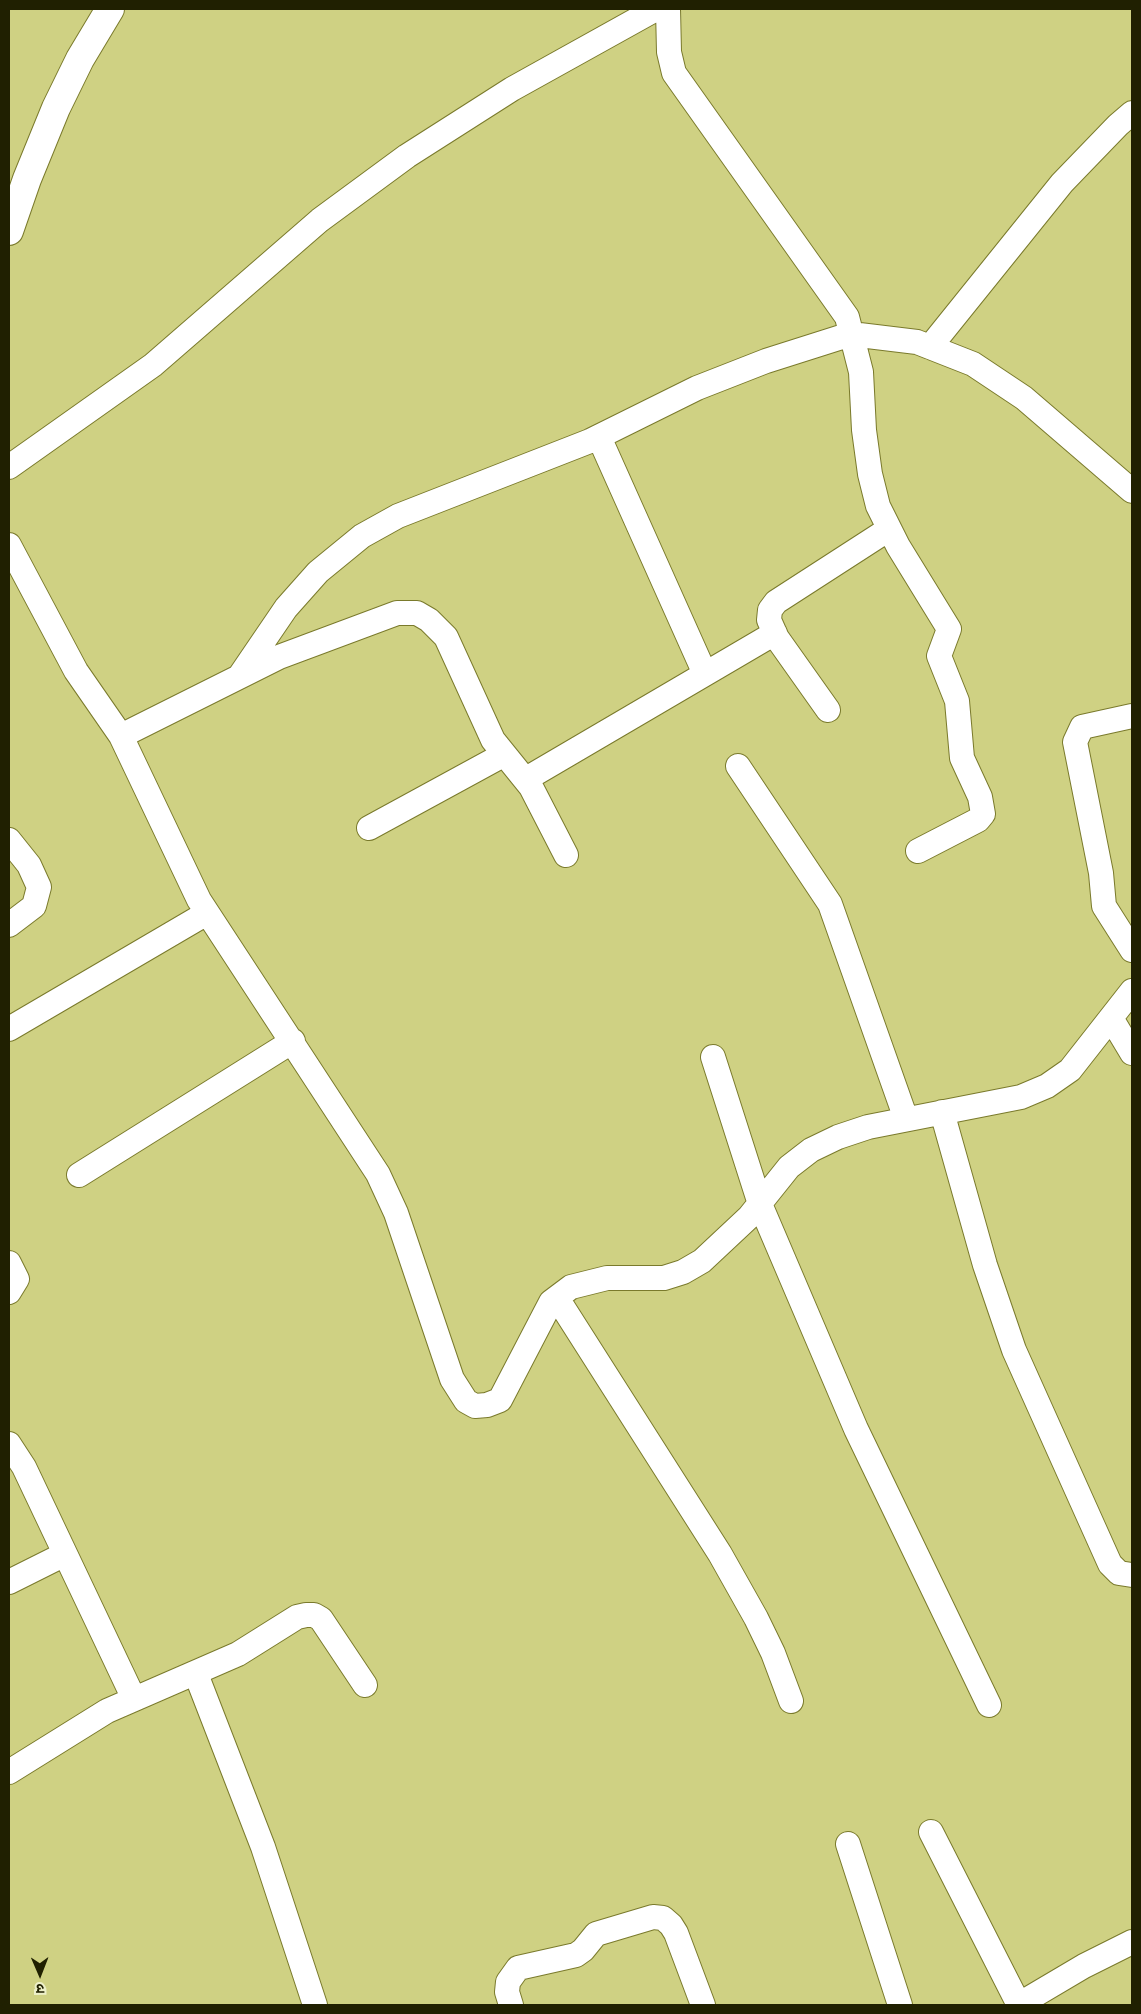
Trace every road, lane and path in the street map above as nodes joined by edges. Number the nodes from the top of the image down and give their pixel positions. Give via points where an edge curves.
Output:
1 (110, 9) edge
2 (656, 9) edge
3 (668, 9) edge
4 (1132, 113) edge
5 (9, 231) edge
6 (851, 334) junction
7 (930, 347) junction
8 (599, 437) junction
9 (9, 467) edge
10 (1132, 491) edge
11 (889, 529) junction
12 (9, 545) edge
13 (775, 633) junction
14 (705, 674) junction
15 (239, 677) junction
16 (828, 710) dead end
17 (1132, 716) edge
18 (121, 736) junction
19 (503, 755) junction
20 (738, 766) dead end
21 (526, 779) junction
22 (369, 828) dead end
23 (9, 840) edge
24 (918, 851) dead end
25 (566, 855) dead end
26 (207, 912) junction
27 (9, 925) edge
28 (1132, 950) edge
29 (1132, 991) edge
30 (1111, 1018) junction
31 (9, 1029) edge
32 (293, 1042) junction
33 (1132, 1053) edge
34 (713, 1057) dead end
35 (942, 1112) junction
36 (906, 1119) junction
37 (79, 1175) dead end
38 (760, 1204) junction
39 (9, 1263) edge
40 (9, 1292) edge
41 (557, 1298) junction
42 (9, 1444) edge
43 (65, 1554) junction
44 (1132, 1575) edge
45 (9, 1582) edge
46 (196, 1674) junction
47 (365, 1685) dead end
48 (134, 1699) junction
49 (791, 1701) dead end
50 (989, 1705) dead end
51 (9, 1772) edge
52 (931, 1832) dead end
53 (848, 1844) dead end
54 (1132, 1942) edge
55 (1044, 1999) edge
56 (315, 2005) edge
57 (510, 2005) edge
58 (703, 2005) edge
59 (900, 2005) edge
60 (1018, 2005) edge

1 - 5 street via 80,58 56,108
2 - 9 street via 512,89 407,156 320,220 153,365
3 - 6 street via 674,73 847,317
4 - 7 street via 1062,183
6 - 7 street via 917,342
6 - 8 street via 766,361 706,385
6 - 11 street via 860,372 870,474 878,506
7 - 10 street via 973,364 1024,398
8 - 14 street
8 - 15 street via 398,516 362,536 318,572 286,608
11 - 13 street via 776,602 770,610 769,620
11 - 24 street via 949,629 939,656 958,701 962,758 984,808 978,820
12 - 18 street via 76,671
13 - 14 street
13 - 16 street
14 - 21 street
15 - 18 street
15 - 19 street via 279,657 397,613 417,613 429,620 446,638 481,718
17 - 28 street via 1082,727 1076,742 1101,873 1104,906
18 - 26 street
19 - 21 street
19 - 22 street
20 - 36 street via 830,904
21 - 25 street
23 - 27 street via 28,865 39,887 34,906
26 - 31 street
26 - 32 street
29 - 30 street
30 - 33 street
30 - 35 street via 1070,1070 1047,1086 1021,1097
32 - 37 street
32 - 41 street via 378,1174 396,1213 452,1379 466,1400 475,1406 500,1400 551,1302
34 - 38 street
35 - 36 street
35 - 44 street via 1014,1350 1110,1564 1119,1573
36 - 38 street via 868,1127 811,1150 788,1167
38 - 41 street via 702,1261 683,1272 664,1278 607,1278 571,1287
38 - 50 street via 856,1429
39 - 40 street via 17,1279
41 - 49 street via 720,1554 764,1636
42 - 43 street via 24,1467
43 - 45 street
43 - 48 street
46 - 47 street via 247,1649 297,1617 314,1615
46 - 48 street
46 - 56 street via 263,1847
48 - 51 street via 107,1711
52 - 60 street
53 - 59 street
54 - 55 street via 1084,1966
55 - 60 street
57 - 58 street via 508,1982 518,1968 576,1954 596,1934 653,1916 663,1918 676,1933

